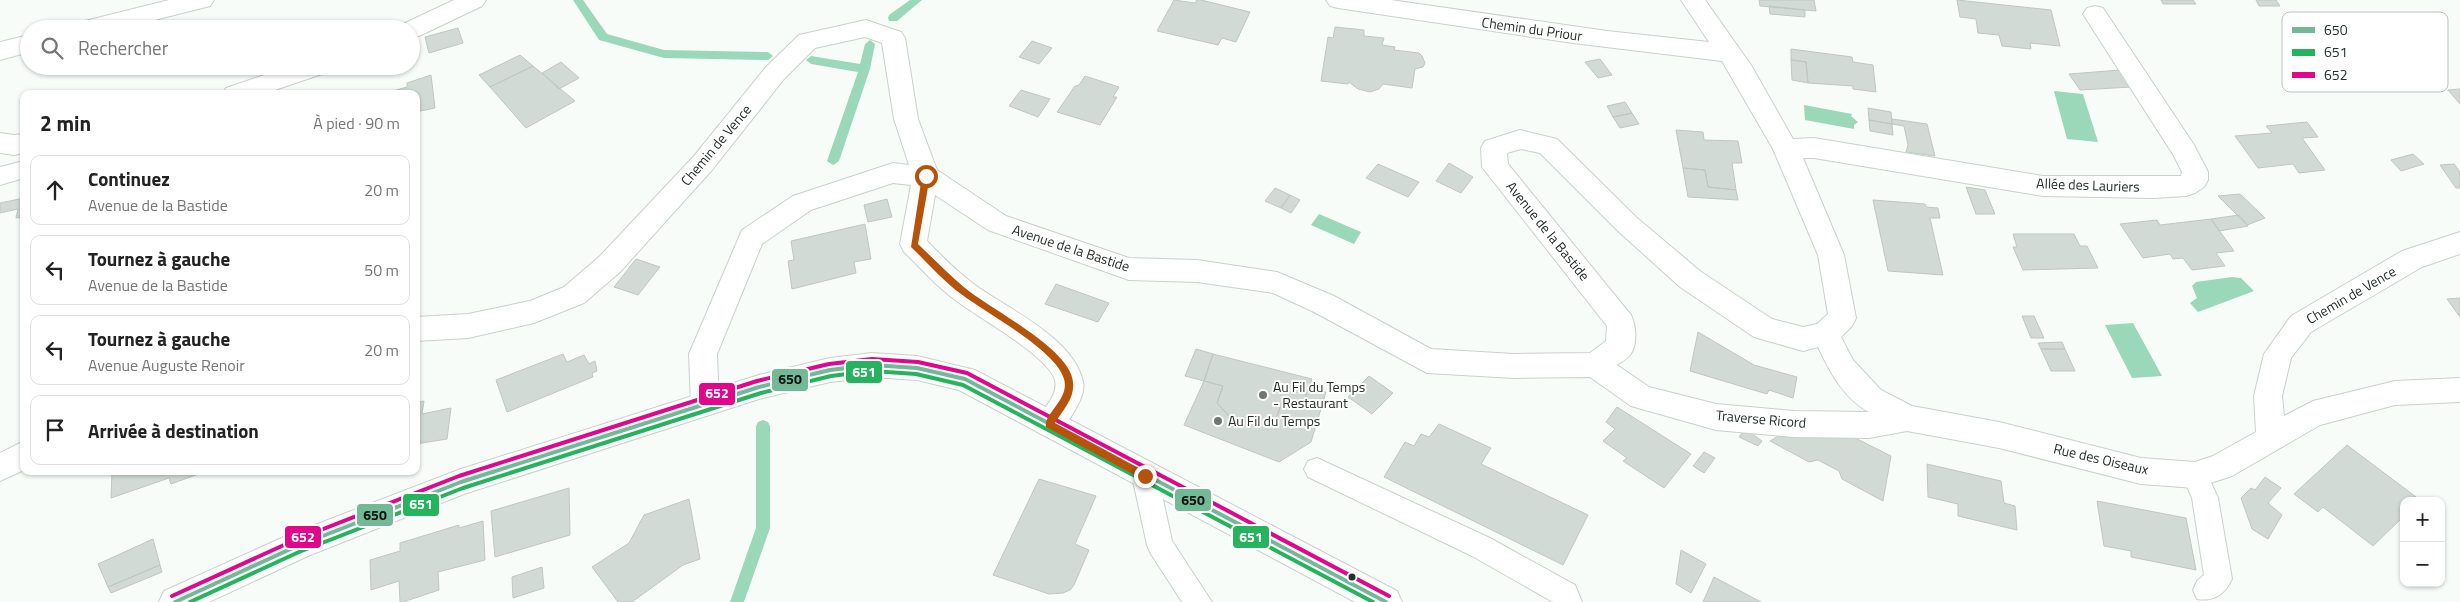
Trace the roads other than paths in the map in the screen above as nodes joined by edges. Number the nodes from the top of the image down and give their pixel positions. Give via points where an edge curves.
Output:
1 (202, 0) edge
2 (474, 0) edge
3 (1338, 0) edge
4 (1693, 0) edge
5 (2095, 14) dead end
6 (121, 20) edge
7 (420, 26) edge
8 (20, 45) edge
9 (0, 51) edge
10 (1728, 53) junction
11 (292, 75) edge
12 (247, 90) edge
13 (0, 143) edge
14 (20, 144) edge
15 (1786, 149) junction
16 (20, 170) edge
17 (0, 176) edge
18 (926, 176) junction
19 (2460, 243) edge
20 (420, 329) edge
21 (1825, 334) junction
22 (1595, 366) junction
23 (2460, 390) edge
24 (705, 404) junction
25 (1907, 418) junction
26 (1049, 424) junction
27 (2271, 439) junction
28 (20, 456) edge
29 (0, 468) edge
30 (1318, 469) dead end
31 (2195, 475) junction
32 (1145, 476) junction
33 (2208, 590) dead end
34 (175, 602) edge
35 (1198, 602) edge
36 (1386, 602) edge
37 (1568, 602) edge

1 - 6 street
2 - 7 street
3 - 10 street, Chemin du Priour
4 - 10 street
5 - 15 street, Allée des Lauriers via 2185,152 2195,172 2195,180 2186,186 2043,186 1814,148
8 - 9 street
10 - 15 street via 1742,71
11 - 12 street
13 - 14 street
15 - 21 street via 1831,255 1842,318
16 - 17 lane
18 - 20 street, Chemin de Vence via 906,119 893,38 866,28 807,41 775,73 703,163 610,264 574,295 534,312 468,326
18 - 22 street, Avenue de la Bastide via 997,223 1129,269 1197,271 1277,283 1324,304 1427,361
18 - 24 street, Avenue de la Bastide via 893,172 802,203 752,237 704,354
18 - 26 street via 914,244 963,291 1036,340 1063,367 1069,381 1068,396
19 - 27 street, Chemin de Vence via 2412,259 2301,324 2278,354 2268,396
21 - 22 street, Avenue de la Bastide via 1803,339 1764,328 1690,279 1627,224 1548,146 1520,139 1494,148 1495,167 1621,324 1620,347
21 - 25 street, Rue des Oiseaux via 1843,369 1871,399
22 - 25 street, Traverse Ricord via 1641,396 1716,417 1794,424 1869,425
23 - 27 street, Rue des Oiseaux via 2395,393 2313,414
24 - 26 street via 784,380 872,365 917,368 966,379
24 - 34 street via 396,506 297,546
25 - 31 street, Rue des Oiseaux via 1999,435 2141,471
26 - 32 street
27 - 31 street, Rue des Oiseaux via 2221,468
28 - 29 street
30 - 37 lane via 1481,547 1565,594
31 - 33 lane via 2205,498 2218,579
32 - 35 lane via 1160,545
32 - 36 street

